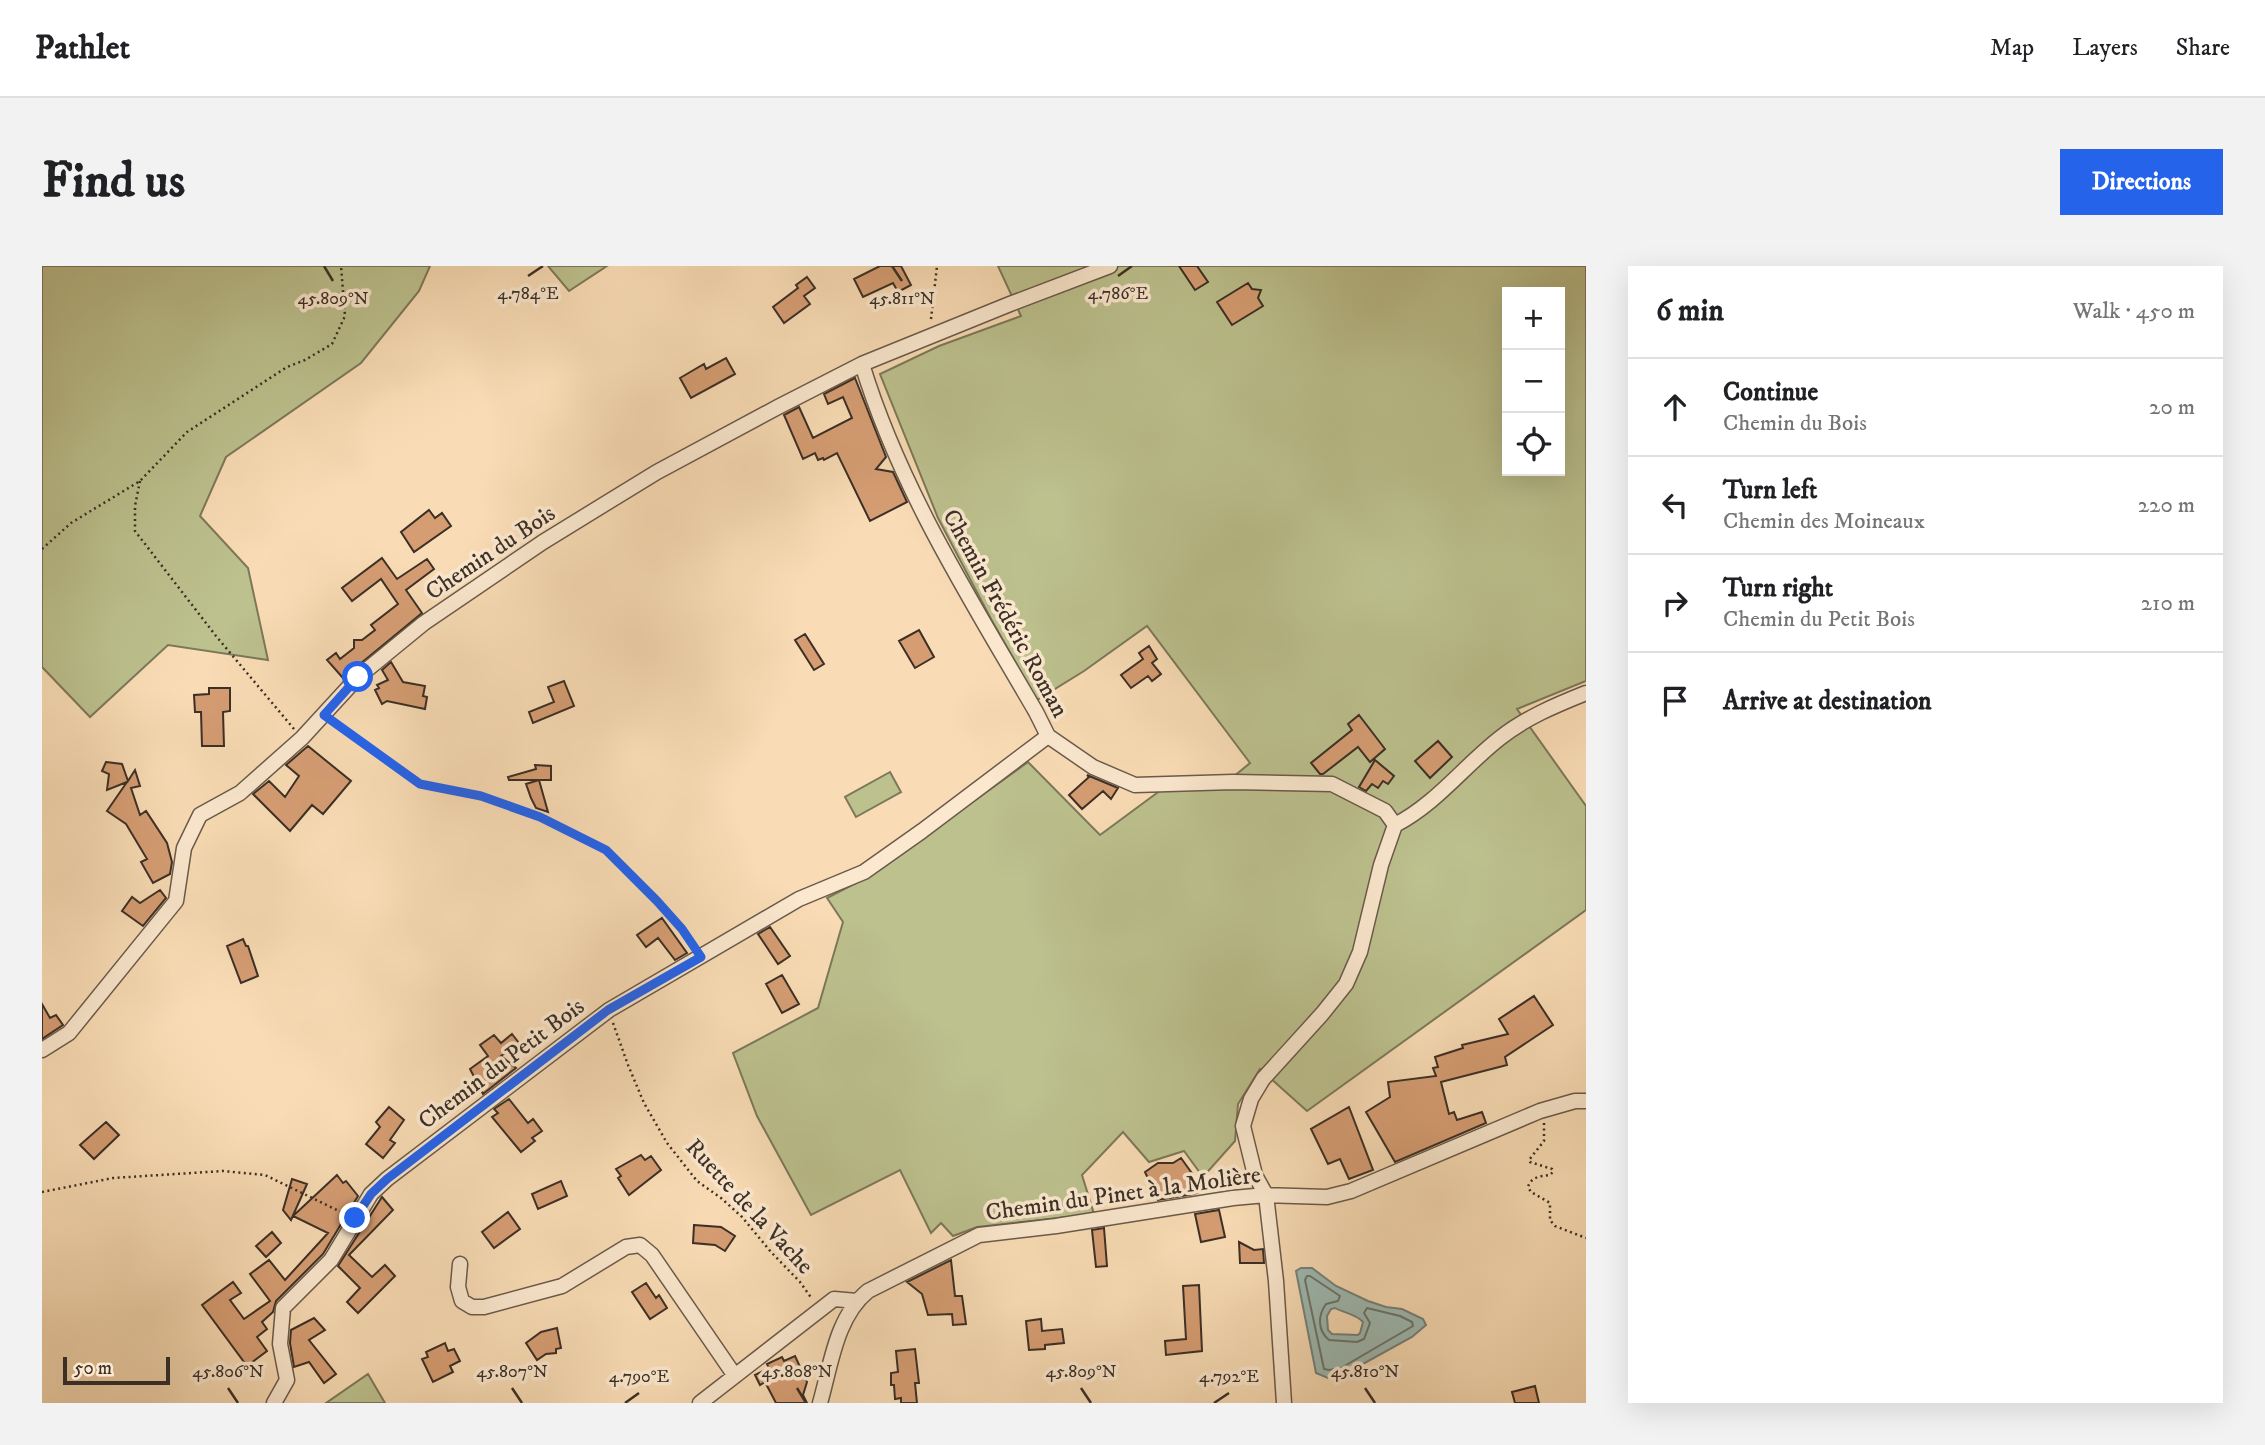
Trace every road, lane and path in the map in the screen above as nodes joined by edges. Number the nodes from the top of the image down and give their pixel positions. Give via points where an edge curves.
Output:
1 (341, 266) edge
2 (937, 266) edge
3 (1110, 266) edge
4 (929, 337) junction
5 (862, 365) junction
6 (140, 481) junction
7 (42, 549) edge
8 (1586, 692) edge
9 (324, 715) junction
10 (1048, 736) junction
11 (302, 738) junction
12 (1395, 825) junction
13 (701, 957) junction
14 (608, 1010) junction
15 (42, 1050) edge
16 (1586, 1101) edge
17 (1539, 1111) junction
18 (42, 1192) edge
19 (1266, 1195) junction
20 (355, 1218) junction
21 (1586, 1238) edge
22 (460, 1264) dead end
23 (857, 1301) junction
24 (820, 1310) junction
25 (734, 1376) junction
26 (274, 1403) edge
27 (700, 1403) edge
28 (820, 1403) edge
29 (1284, 1403) edge

1 - 6 path via 345,316 332,344 286,367 187,432
2 - 4 path
3 - 4 street, Chemin du Bois
4 - 5 street, Chemin du Bois
5 - 9 street, Chemin du Bois via 657,472 543,542 424,623 358,677
5 - 10 street, Chemin Frédéric Roman via 875,406 933,535
6 - 7 path via 71,523
6 - 11 path via 135,531
8 - 12 street via 1546,709 1501,737 1414,815
9 - 11 street, Chemin du Bois
9 - 13 path via 420,784 481,796 540,817 606,850 682,929
10 - 12 street, Chemin Frédéric Roman via 1093,767 1135,786 1332,784 1385,811
10 - 13 street, Chemin du Petit Bois via 864,872 799,899
11 - 15 street, Chemin du Bois via 240,793 200,815 184,848 176,901 69,1032
12 - 19 street via 1360,952 1346,984 1251,1099 1243,1126 1255,1175
13 - 14 street, Chemin du Petit Bois
14 - 20 street, Chemin du Petit Bois via 387,1179
14 - 24 path, Ruette de la Vache via 639,1091 667,1143 697,1181 742,1217
16 - 17 street, Chemin du Pinet à la Molière
17 - 19 street, Chemin du Pinet à la Molière via 1351,1191 1328,1197
17 - 21 path via 1544,1141 1530,1162 1553,1172 1532,1180 1528,1188 1550,1203 1550,1220 1555,1226
18 - 20 path via 113,1178 223,1171 265,1175
19 - 23 street, Chemin du Pinet à la Molière via 979,1235
19 - 29 street
20 - 26 street, Chemin du Petit Bois via 331,1260 283,1308 281,1344 287,1380
22 - 25 street via 457,1287 462,1301 484,1307 562,1286 626,1247 640,1245 652,1255
23 - 24 street, Chemin du Pinet à la Molière via 834,1299
23 - 28 street via 841,1329
24 - 25 street, Chemin du Pinet à la Molière
25 - 27 street, Chemin du Pinet à la Molière

